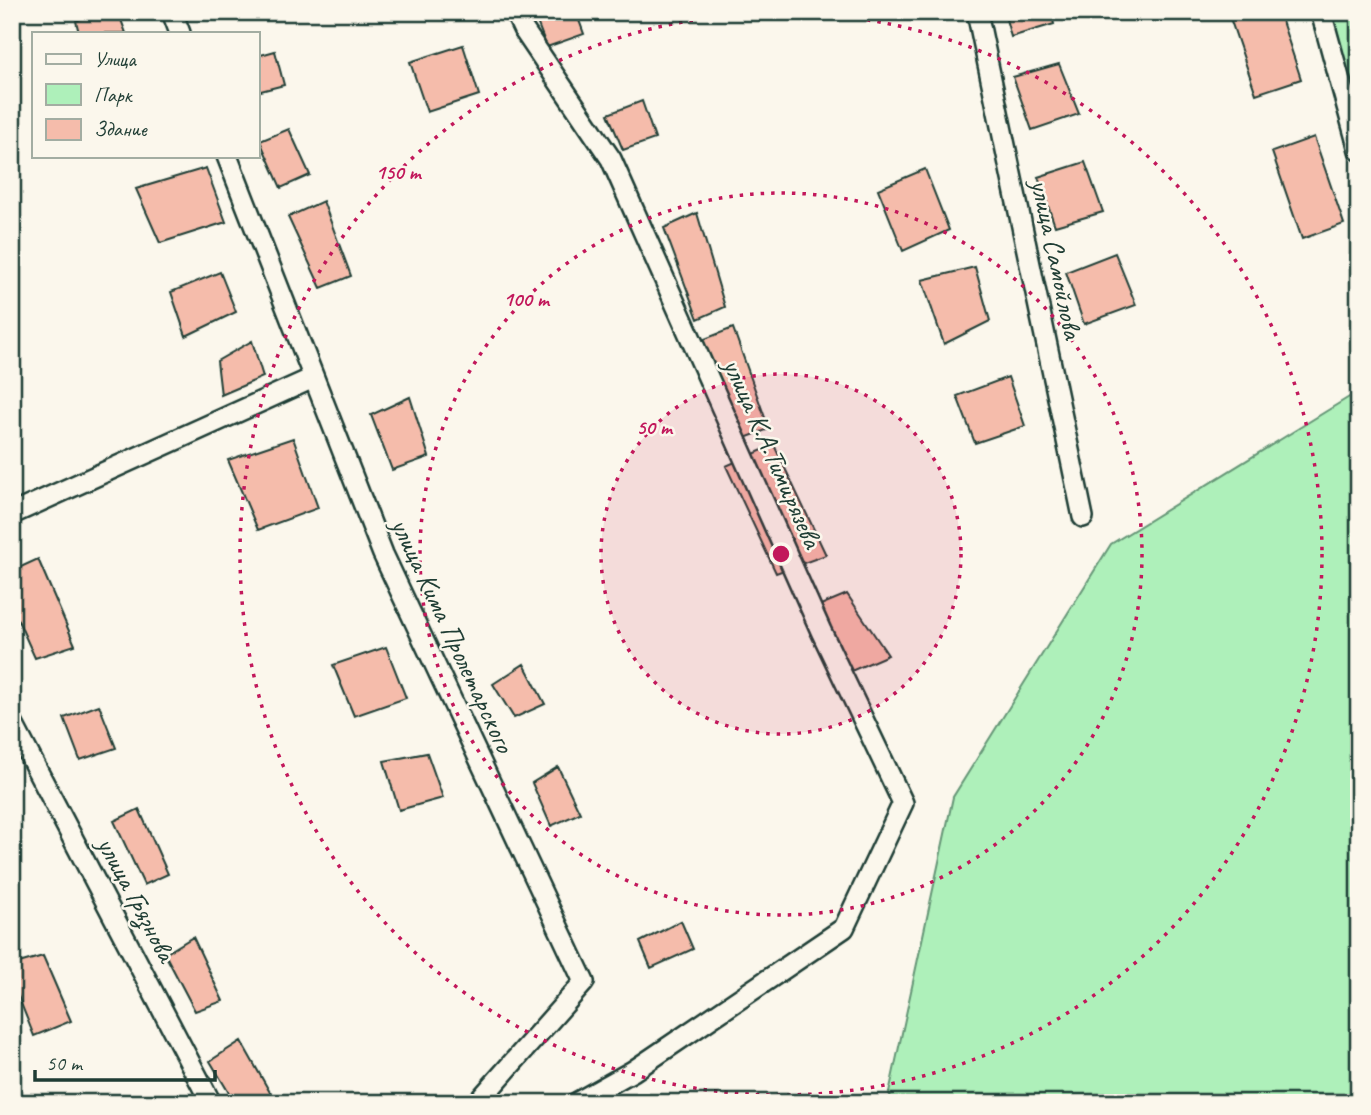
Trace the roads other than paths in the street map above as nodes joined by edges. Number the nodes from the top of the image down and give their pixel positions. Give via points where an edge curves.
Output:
1 (172, 12) edge
2 (515, 12) edge
3 (977, 12) edge
4 (1321, 12) edge
5 (180, 32) edge
6 (1359, 150) edge
7 (228, 158) edge
8 (313, 378) junction
9 (12, 514) edge
10 (1083, 517) dead end
11 (12, 722) edge
12 (211, 1103) edge
13 (477, 1103) edge
14 (576, 1103) edge

1 - 5 street
2 - 14 street, улица К.А.Тимирязева via 611,159 821,632 903,803 844,928 634,1071
3 - 10 street, улица Самойлова
4 - 6 street
7 - 8 street, улица Кима Пролетарского
8 - 9 street
8 - 13 street, улица Кима Пролетарского via 383,554 584,982
11 - 12 street, улица Грязнова

